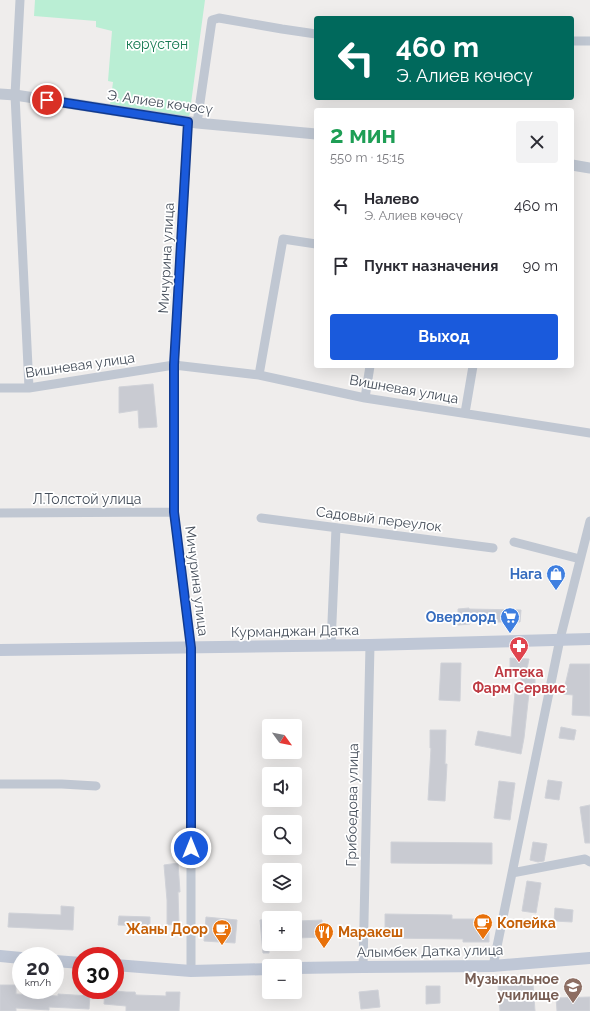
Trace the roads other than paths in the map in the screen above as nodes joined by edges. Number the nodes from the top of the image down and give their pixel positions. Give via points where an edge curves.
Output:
1 (20, 0) edge
2 (314, 34) edge
3 (574, 41) edge
4 (590, 41) edge
5 (0, 94) edge
6 (15, 95) junction
7 (193, 122) junction
8 (314, 134) edge
9 (574, 165) edge
10 (590, 168) edge
11 (314, 244) edge
12 (174, 365) junction
13 (370, 368) edge
14 (473, 368) edge
15 (259, 375) junction
16 (0, 388) edge
17 (29, 388) junction
18 (365, 398) junction
19 (465, 414) junction
20 (590, 433) edge
21 (174, 512) junction
22 (0, 513) edge
23 (261, 518) dead end
24 (590, 521) edge
25 (336, 528) junction
26 (514, 542) dead end
27 (493, 548) dead end
28 (580, 559) junction
29 (560, 639) junction
30 (590, 639) edge
31 (331, 645) junction
32 (370, 645) junction
33 (191, 648) junction
34 (0, 650) edge
35 (0, 784) edge
36 (96, 786) dead end
37 (590, 862) edge
38 (512, 873) junction
39 (0, 956) edge
40 (12, 957) edge
41 (590, 958) edge
42 (124, 966) edge
43 (493, 966) junction
44 (363, 967) junction
45 (302, 968) edge
46 (262, 969) edge
47 (191, 971) junction

1 - 6 street
2 - 7 street, Мичурина улица via 219,18 212,20
3 - 4 street
5 - 6 street, Э. Алиев көчөсү
6 - 7 street, Э. Алиев көчөсү
6 - 17 street
7 - 8 street, Э. Алиев көчөсү
7 - 12 street, Мичурина улица
9 - 10 street
11 - 15 street via 283,239
12 - 15 street, Вишневая улица
12 - 17 street, Вишневая улица
12 - 21 street, Мичурина улица
13 - 18 street
14 - 19 street
15 - 18 street, Вишневая улица
16 - 17 street, Вишневая улица
18 - 19 street, Вишневая улица
19 - 20 street, Вишневая улица
21 - 22 street, Л.Толстой улица
21 - 33 street, Мичурина улица
23 - 25 street, Садовый переулок
24 - 28 street
25 - 27 street, Садовый переулок
25 - 31 street
26 - 28 street
28 - 29 street
29 - 30 main road, Курманджан Датка
29 - 32 main road, Курманджан Датка
29 - 38 street
31 - 32 main road, Курманджан Датка
31 - 33 main road, Курманджан Датка
32 - 44 street, Грибоедова улица
33 - 34 main road, Курманджан Датка
33 - 47 street, Мичурина улица
35 - 36 street
37 - 38 street via 585,859
38 - 43 street
39 - 40 main road
41 - 43 main road, Алымбек Датка улица
42 - 47 main road
43 - 44 main road, Алымбек Датка улица
44 - 45 main road, Алымбек Датка улица
46 - 47 main road

